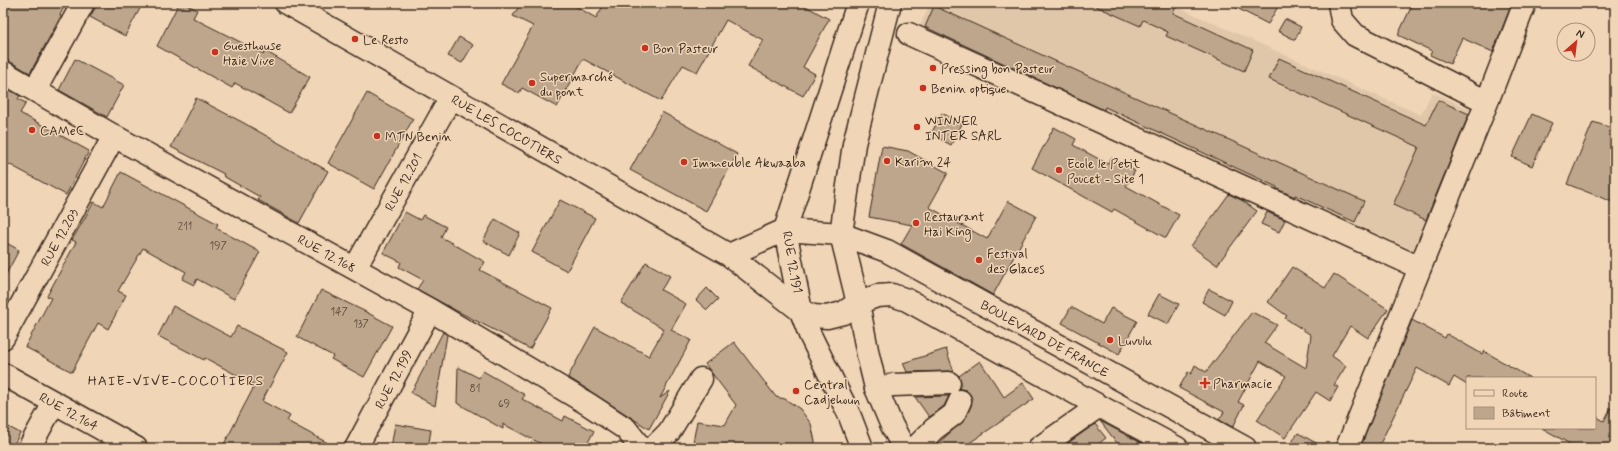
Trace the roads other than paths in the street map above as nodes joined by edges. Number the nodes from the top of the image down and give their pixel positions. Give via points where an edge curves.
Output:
1 (83, 3) edge
2 (286, 3) edge
3 (858, 3) edge
4 (890, 3) edge
5 (1339, 3) edge
6 (1525, 3) edge
7 (909, 34) dead end
8 (3, 72) edge
9 (35, 90) junction
10 (451, 97) junction
11 (1487, 102) junction
12 (114, 136) junction
13 (785, 230) junction
14 (841, 234) junction
15 (729, 255) junction
16 (355, 268) junction
17 (1420, 268) junction
18 (858, 303) junction
19 (430, 310) junction
20 (801, 311) junction
21 (3, 338) edge
22 (3, 374) edge
23 (701, 379) dead end
24 (876, 388) junction
25 (54, 402) junction
26 (1099, 406) junction
27 (29, 448) edge
28 (136, 448) edge
29 (356, 448) edge
30 (641, 448) edge
31 (653, 448) edge
32 (862, 448) edge
33 (904, 448) edge
34 (915, 448) edge
35 (1039, 448) edge
36 (1177, 448) edge
37 (1245, 448) edge
38 (1347, 448) edge

1 - 9 street
2 - 10 street, RUE LES COCOTIERS
3 - 13 street, RUE 12.191
4 - 14 street via 854,144
5 - 11 street via 1342,20 1355,35
6 - 11 street
7 - 17 street
8 - 9 street, RUE 12.168
9 - 12 street, RUE 12.168
10 - 15 street, RUE LES COCOTIERS
10 - 16 street, RUE 12.201
11 - 17 street
12 - 16 street, RUE 12.168
12 - 21 street, RUE 12.203
13 - 14 street, BOULEVARD DE FRANCE
13 - 15 street
13 - 20 street, RUE 12.191
14 - 18 street
14 - 37 street, BOULEVARD DE FRANCE via 886,251
15 - 20 street, RUE LES COCOTIERS
16 - 19 street, RUE 12.168
17 - 38 street
18 - 20 street via 843,313 827,317 813,316
18 - 24 street
18 - 26 street via 877,296 892,295 907,300
19 - 29 street, RUE 12.199
19 - 30 street, RUE 12.168 via 588,404 626,429
20 - 32 street, RUE 12.191
22 - 25 street, RUE 12.164
23 - 31 street via 669,432
24 - 33 street
24 - 34 street via 893,385 954,392 954,414
25 - 27 street
25 - 28 street, RUE 12.164
26 - 35 street
26 - 36 street

